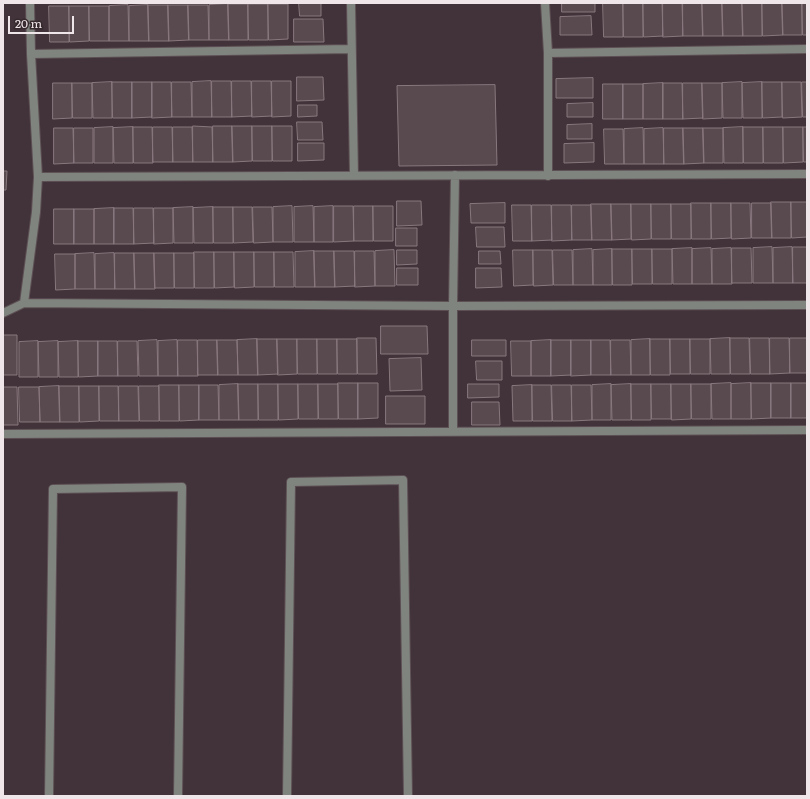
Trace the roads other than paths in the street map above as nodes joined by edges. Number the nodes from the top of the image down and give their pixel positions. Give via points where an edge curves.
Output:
1 (30, 3) edge
2 (351, 3) edge
3 (545, 3) edge
4 (351, 49) junction
5 (807, 49) edge
6 (548, 53) junction
7 (31, 54) junction
8 (807, 174) edge
9 (455, 175) junction
10 (354, 176) junction
11 (548, 176) junction
12 (38, 177) junction
13 (24, 303) junction
14 (807, 305) edge
15 (453, 306) junction
16 (3, 313) edge
17 (807, 430) edge
18 (453, 432) junction
19 (3, 434) edge
20 (49, 796) edge
21 (178, 796) edge
22 (287, 796) edge
23 (408, 796) edge

1 - 7 street
2 - 4 street
3 - 6 street
4 - 7 street
4 - 10 street
5 - 6 street
6 - 11 street
7 - 12 street
8 - 11 street
9 - 10 street
9 - 11 street
9 - 15 street
10 - 12 street
12 - 13 street
13 - 15 street
13 - 16 street
14 - 15 street
15 - 18 street
17 - 18 street
18 - 19 street
20 - 21 street via 53,489 182,487
22 - 23 street via 291,482 403,480

